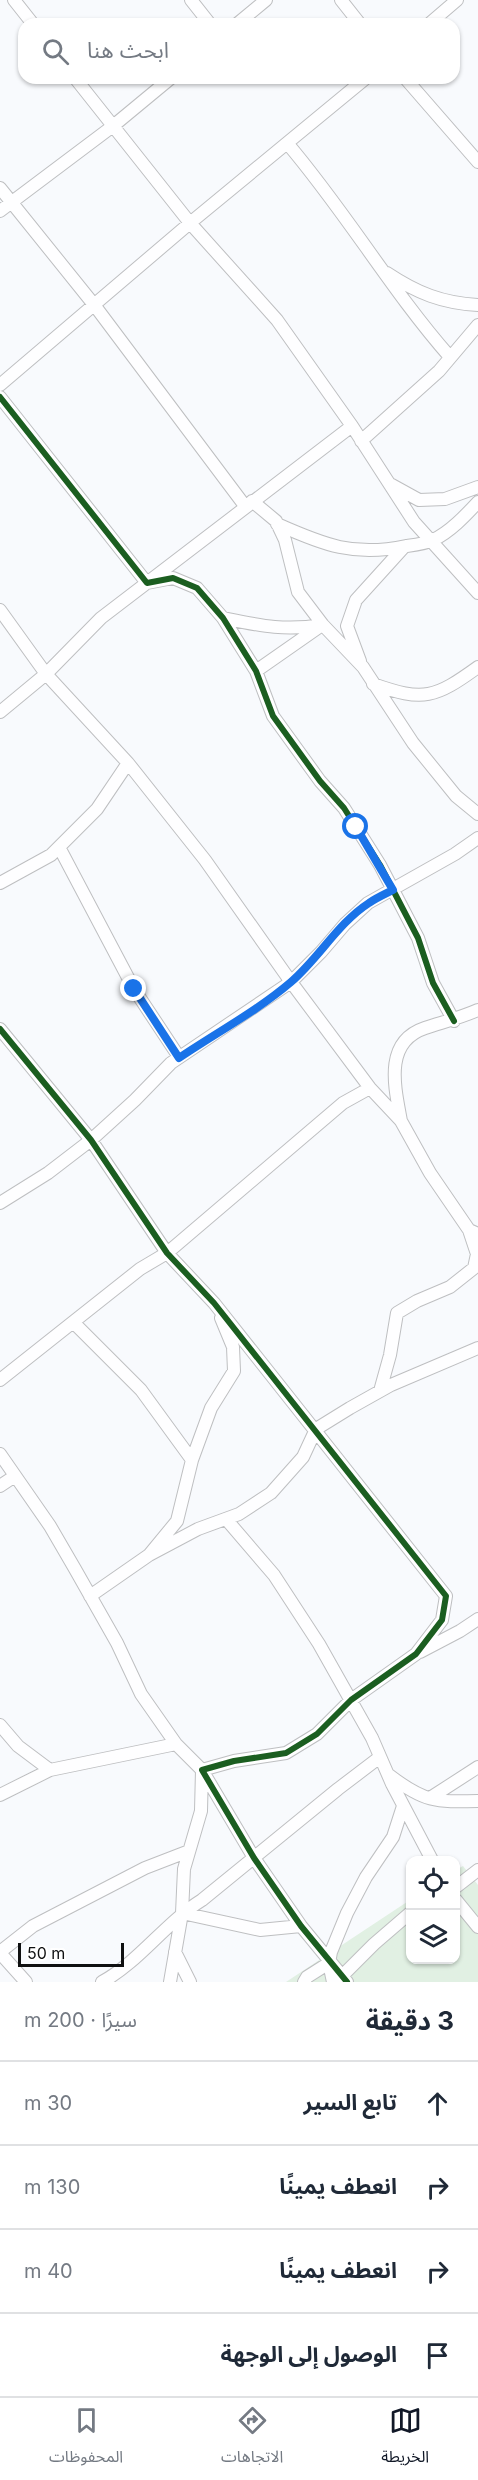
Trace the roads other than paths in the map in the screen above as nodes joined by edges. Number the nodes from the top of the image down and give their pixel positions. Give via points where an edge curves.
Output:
1 (14, 0) edge
2 (191, 0) edge
3 (266, 0) edge
4 (341, 0) edge
5 (457, 0) edge
6 (28, 18) edge
7 (205, 18) edge
8 (244, 18) edge
9 (355, 18) edge
10 (436, 18) edge
11 (80, 84) edge
12 (164, 84) edge
13 (359, 84) edge
14 (411, 84) edge
15 (113, 126) junction
16 (287, 143) junction
17 (476, 155) edge
18 (0, 188) edge
19 (11, 201) junction
20 (0, 211) edge
21 (190, 223) junction
22 (381, 270) junction
23 (478, 305) edge
24 (95, 306) junction
25 (478, 325) edge
26 (450, 357) junction
27 (0, 385) edge
28 (0, 397) edge
29 (352, 426) junction
30 (361, 441) junction
31 (387, 482) junction
32 (478, 487) edge
33 (478, 502) edge
34 (249, 503) junction
35 (278, 524) junction
36 (431, 541) junction
37 (404, 547) junction
38 (147, 583) junction
39 (478, 593) edge
40 (0, 610) edge
41 (224, 618) junction
42 (323, 625) junction
43 (478, 667) edge
44 (363, 668) junction
45 (256, 671) junction
46 (46, 674) junction
47 (373, 684) junction
48 (0, 712) edge
49 (128, 763) junction
50 (478, 814) edge
51 (478, 838) edge
52 (59, 847) junction
53 (0, 883) edge
54 (393, 890) junction
55 (291, 982) junction
56 (478, 1010) edge
57 (454, 1021) junction
58 (0, 1029) edge
59 (179, 1058) junction
60 (370, 1088) junction
61 (401, 1121) junction
62 (91, 1140) junction
63 (0, 1203) edge
64 (473, 1232) edge
65 (167, 1253) junction
66 (214, 1303) junction
67 (73, 1322) junction
68 (478, 1348) edge
69 (0, 1380) edge
70 (380, 1391) junction
71 (316, 1429) junction
72 (0, 1454) edge
73 (192, 1460) junction
74 (15, 1476) junction
75 (0, 1486) edge
76 (226, 1519) junction
77 (149, 1555) junction
78 (90, 1596) junction
79 (478, 1619) edge
80 (416, 1654) junction
81 (351, 1700) junction
82 (0, 1725) edge
83 (176, 1744) junction
84 (380, 1757) junction
85 (478, 1767) edge
86 (50, 1770) junction
87 (202, 1770) junction
88 (388, 1775) junction
89 (0, 1795) edge
90 (430, 1798) junction
91 (478, 1801) edge
92 (403, 1806) junction
93 (189, 1851) junction
94 (430, 1856) edge
95 (254, 1858) junction
96 (478, 1870) edge
97 (460, 1884) edge
98 (460, 1905) edge
99 (182, 1913) junction
100 (406, 1917) edge
101 (301, 1926) junction
102 (478, 1927) edge
103 (175, 1952) junction
104 (0, 1953) edge
105 (329, 1963) junction
106 (340, 1980) edge
107 (26, 1982) edge
108 (102, 1982) edge
109 (170, 1982) edge
110 (190, 1982) edge
111 (304, 1982) edge

1 - 6 street
2 - 7 street
3 - 8 street
4 - 9 street
5 - 10 street
11 - 15 street
12 - 15 street
13 - 16 street
14 - 17 street
15 - 19 street
15 - 21 street
16 - 21 street
16 - 22 street via 339,208
18 - 19 street
19 - 20 street
19 - 24 street
21 - 24 street
21 - 29 street via 277,320
22 - 23 street via 438,300
22 - 26 street
24 - 27 street
24 - 34 street
25 - 26 street
26 - 30 street via 440,371
28 - 38 street
29 - 30 street
29 - 34 street
30 - 31 street
31 - 32 street via 419,500 445,499
31 - 36 street
33 - 36 street via 454,526
34 - 35 street
34 - 38 street
35 - 37 street via 350,550
35 - 42 street via 298,592
36 - 37 street
36 - 39 street
37 - 44 street via 356,600 347,626
38 - 41 street via 173,578 197,588
38 - 46 street via 101,618
40 - 46 street
41 - 42 street via 269,628
41 - 45 street
42 - 44 street
42 - 45 street
43 - 47 street via 430,695 403,694
44 - 47 street
45 - 54 street via 273,716 344,808
46 - 48 street
46 - 49 street
47 - 50 street via 413,743 456,796
49 - 52 street via 97,809
49 - 55 street via 205,860
51 - 54 street
52 - 53 street
52 - 59 street via 134,989
54 - 55 street via 368,903
54 - 57 street
55 - 59 street
55 - 60 street
56 - 57 street
57 - 61 street via 423,1028 402,1044 393,1070
58 - 62 street
59 - 62 street
60 - 61 street
60 - 65 street via 344,1103
61 - 64 street via 430,1173
62 - 63 street
62 - 65 street
64 - 70 street via 477,1254 474,1268 450,1287 397,1313
65 - 66 street
65 - 67 street via 140,1269
66 - 71 street
66 - 73 street via 233,1347 234,1371 212,1408
67 - 69 street
67 - 73 street via 141,1390
68 - 70 street
70 - 71 street
71 - 76 street via 303,1457 271,1492
71 - 80 street via 446,1596 442,1620
72 - 74 street
73 - 77 street via 177,1521
74 - 75 street
74 - 78 street via 50,1526
76 - 77 street
76 - 81 street via 274,1575
77 - 78 street
78 - 83 street via 141,1694
79 - 80 street
80 - 81 street
81 - 84 street
81 - 87 street via 317,1734 286,1753
82 - 86 street via 18,1746
83 - 86 street
83 - 87 street
84 - 88 street
84 - 95 street
85 - 90 street
86 - 89 street
87 - 93 street via 201,1811
87 - 95 street
88 - 90 street via 414,1794
88 - 92 street
90 - 91 street via 443,1802
92 - 94 street
92 - 105 street via 393,1837 347,1913
93 - 99 street
93 - 104 street via 145,1868 33,1926
95 - 99 street
95 - 101 street
96 - 97 street
98 - 102 street
99 - 101 street via 260,1930
99 - 103 street
99 - 108 street via 123,1971
100 - 106 street
101 - 105 street
103 - 109 street
103 - 110 street
104 - 107 street
105 - 106 street
105 - 111 street

